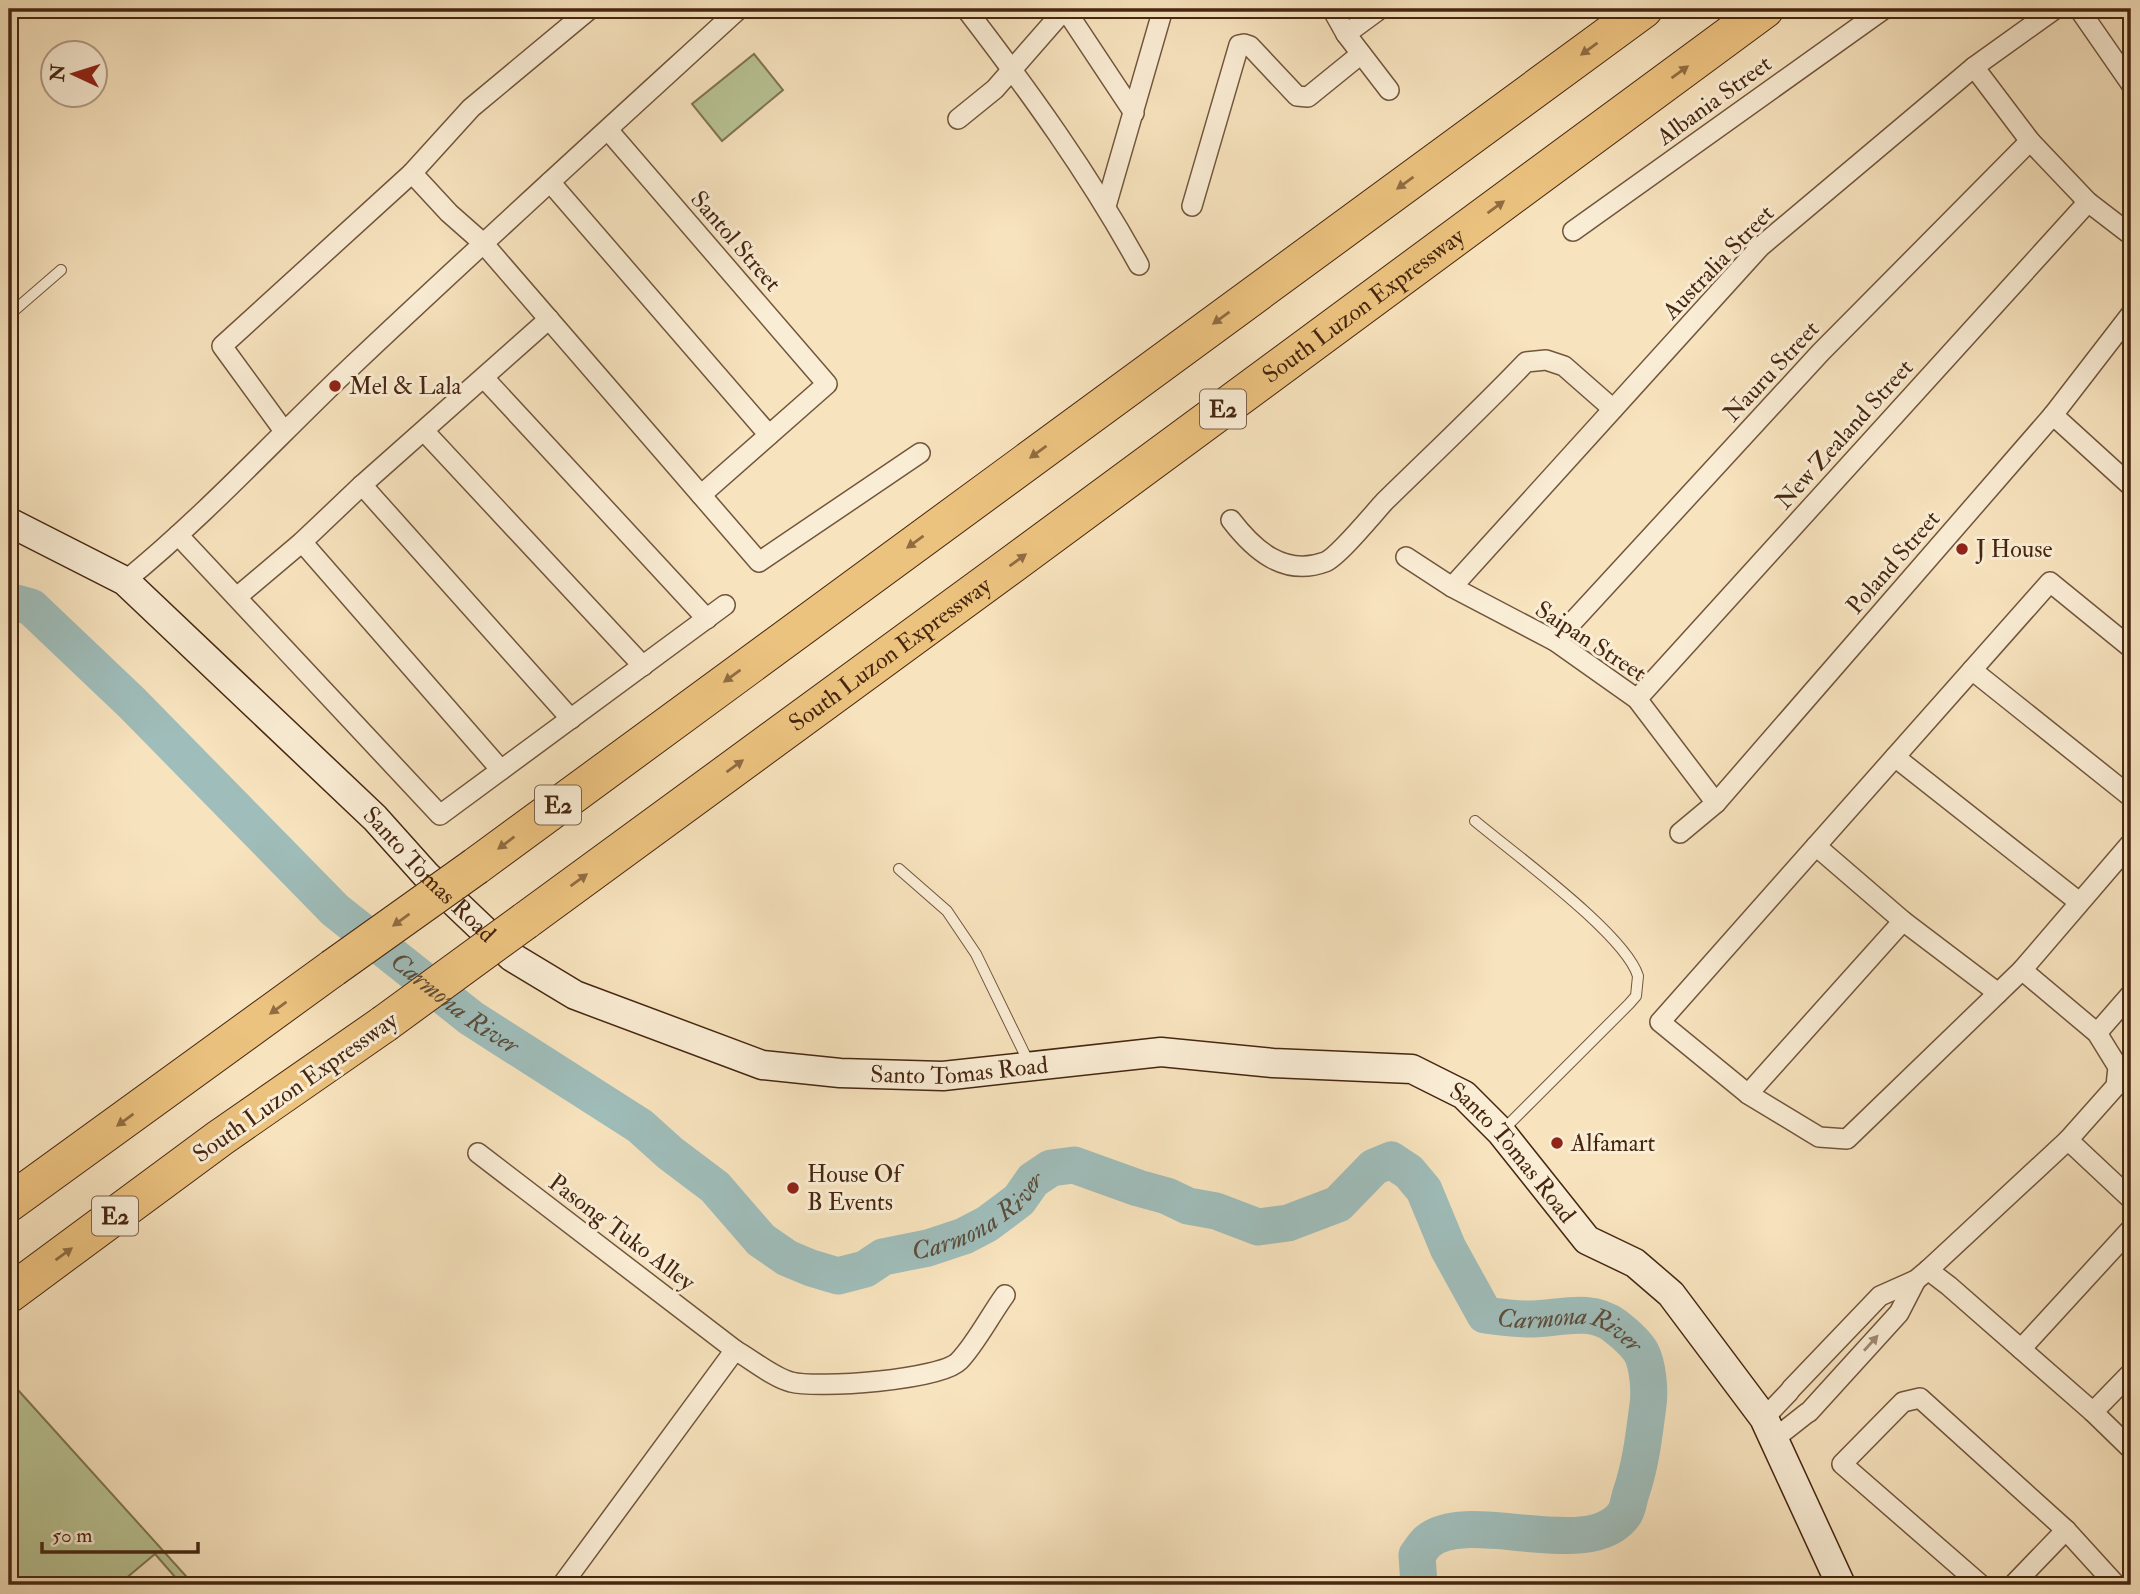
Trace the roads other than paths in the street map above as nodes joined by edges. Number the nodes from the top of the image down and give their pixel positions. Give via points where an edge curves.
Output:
1 (590, 9) edge
2 (739, 9) edge
3 (966, 9) edge
4 (1065, 9) edge
5 (1163, 9) edge
6 (1332, 9) edge
7 (1380, 9) edge
8 (1644, 9) edge
9 (1765, 9) edge
10 (1884, 9) edge
11 (2055, 9) edge
12 (2078, 9) edge
13 (1346, 34) junction
14 (1362, 54) junction
15 (1974, 67) junction
16 (1012, 69) junction
17 (2131, 84) edge
18 (1389, 90) dead end
19 (1134, 113) junction
20 (958, 119) dead end
21 (608, 130) junction
22 (2031, 141) junction
23 (412, 173) junction
24 (550, 183) junction
25 (2088, 202) junction
26 (1106, 206) junction
27 (1192, 206) dead end
28 (1573, 231) dead end
29 (2131, 235) edge
30 (483, 243) junction
31 (1139, 265) dead end
32 (61, 270) dead end
33 (2131, 314) edge
34 (9, 315) edge
35 (549, 319) junction
36 (484, 378) junction
37 (1613, 409) junction
38 (2053, 415) junction
39 (284, 431) junction
40 (424, 431) junction
41 (769, 435) junction
42 (920, 453) dead end
43 (2131, 484) edge
44 (362, 485) junction
45 (701, 495) junction
46 (1231, 520) dead end
47 (9, 522) edge
48 (178, 535) junction
49 (302, 542) junction
50 (1406, 557) dead end
51 (125, 580) junction
52 (1452, 587) junction
53 (237, 597) junction
54 (725, 605) dead end
55 (707, 618) junction
56 (1555, 641) junction
57 (2131, 648) edge
58 (643, 666) junction
59 (1972, 670) junction
60 (1637, 699) junction
61 (571, 719) junction
62 (1895, 757) junction
63 (501, 770) junction
64 (2131, 797) edge
65 (1716, 803) junction
66 (1475, 821) dead end
67 (1680, 833) dead end
68 (2131, 843) edge
69 (1816, 846) junction
70 (899, 869) dead end
71 (2079, 902) junction
72 (1903, 920) junction
73 (2022, 970) junction
74 (1998, 993) junction
75 (2131, 994) edge
76 (2097, 1033) junction
77 (1031, 1067) junction
78 (1748, 1094) junction
79 (1501, 1132) junction
80 (2068, 1140) junction
81 (478, 1153) dead end
82 (2131, 1199) edge
83 (9, 1203) edge
84 (2131, 1229) edge
85 (1922, 1275) junction
86 (9, 1294) edge
87 (1005, 1295) dead end
88 (2021, 1349) junction
89 (735, 1350) junction
90 (1824, 1357) junction
91 (2131, 1373) edge
92 (1843, 1375) junction
93 (2093, 1412) junction
94 (1769, 1429) junction
95 (2131, 1449) edge
96 (2066, 1530) junction
97 (562, 1585) edge
98 (1841, 1585) edge
99 (1981, 1585) edge
100 (2013, 1585) edge
101 (2116, 1585) edge

1 - 23 street via 471,108
2 - 21 street
3 - 16 street
4 - 16 street
4 - 19 street
5 - 19 street
6 - 13 street
7 - 13 street
8 -> 83 highway, E2, bridge
86 -> 9 highway, South Luzon Expressway / E2, bridge via 1014,563
10 - 28 street, Albania Street
11 - 15 street, Australia Street
12 - 17 street
13 - 14 street
14 - 18 street
14 - 27 street via 1308,97 1297,96 1250,46 1239,45
15 - 22 street
15 - 37 street, Australia Street via 1760,247
16 - 20 street
16 - 26 street
19 - 26 street
21 - 24 street
21 - 41 street, Santol Street via 827,384
22 - 25 street
22 - 56 street, Nauru Street via 1821,352
23 - 30 street
23 - 39 street via 222,346
24 - 30 street
24 - 41 street
25 - 29 street
25 - 60 street, New Zealand Street
26 - 31 street
30 - 35 street
30 - 39 street
32 - 34 lane
33 - 38 street, Poland Street
35 - 36 street
35 - 45 street
36 - 40 street
36 - 55 street
37 - 46 street via 1564,366 1546,360 1526,362 1328,561 1310,566 1277,563 1247,541
37 - 52 street, Australia Street
38 - 43 street
38 - 65 street, Poland Street
39 - 48 street
40 - 44 street
40 - 58 street
41 - 45 street
42 - 45 street via 759,562
44 - 49 street
44 - 61 street
47 - 51 street, Santo Tomas Road
48 - 51 street
48 - 53 street
49 - 53 street
49 - 63 street
50 - 52 street, Saipan Street
51 - 77 street, Santo Tomas Road via 375,818 427,876 512,957 575,995 762,1065 943,1076
52 - 56 street, Saipan Street
53 - 63 street via 440,815
54 - 55 street
55 - 58 street
56 - 60 street, Saipan Street
57 - 59 street via 2050,582
58 - 61 street
59 - 62 street
59 - 64 street
60 - 65 street, Saipan Street
61 - 63 street
62 - 69 street
62 - 71 street
65 - 67 street, Poland Street
66 - 79 lane via 1591,918 1618,944 1638,976 1636,996 1629,1004
68 - 71 street
69 - 72 street
69 - 78 street via 1660,1022
70 - 77 lane via 947,911 976,954
71 - 73 street
72 - 74 street
72 - 78 street
73 - 74 street
73 - 76 street
74 - 78 street via 1847,1139 1819,1137
75 - 76 street
76 - 80 street via 2118,1066 2116,1086
77 - 79 street, Santo Tomas Road via 1161,1052 1412,1069 1464,1095
79 - 94 street, Santo Tomas Road via 1587,1240 1635,1263 1671,1294
80 - 82 street
80 - 85 street
81 - 89 street, Pasong Tuko Alley
84 - 88 street
85 - 88 street via 1949,1286
85 - 90 street via 1880,1296
92 -> 85 street via 1899,1313
87 - 89 street, Pasong Tuko Alley via 959,1362 941,1371 849,1385 806,1384 782,1378
88 - 93 street
89 - 97 street
90 - 92 street
90 - 94 street via 1790,1391
91 - 93 street
92 - 94 street via 1808,1413
93 - 95 street
94 - 98 street, Santo Tomas Road
96 - 99 street via 1920,1398 1903,1402 1842,1464
96 - 100 street
96 - 101 street

